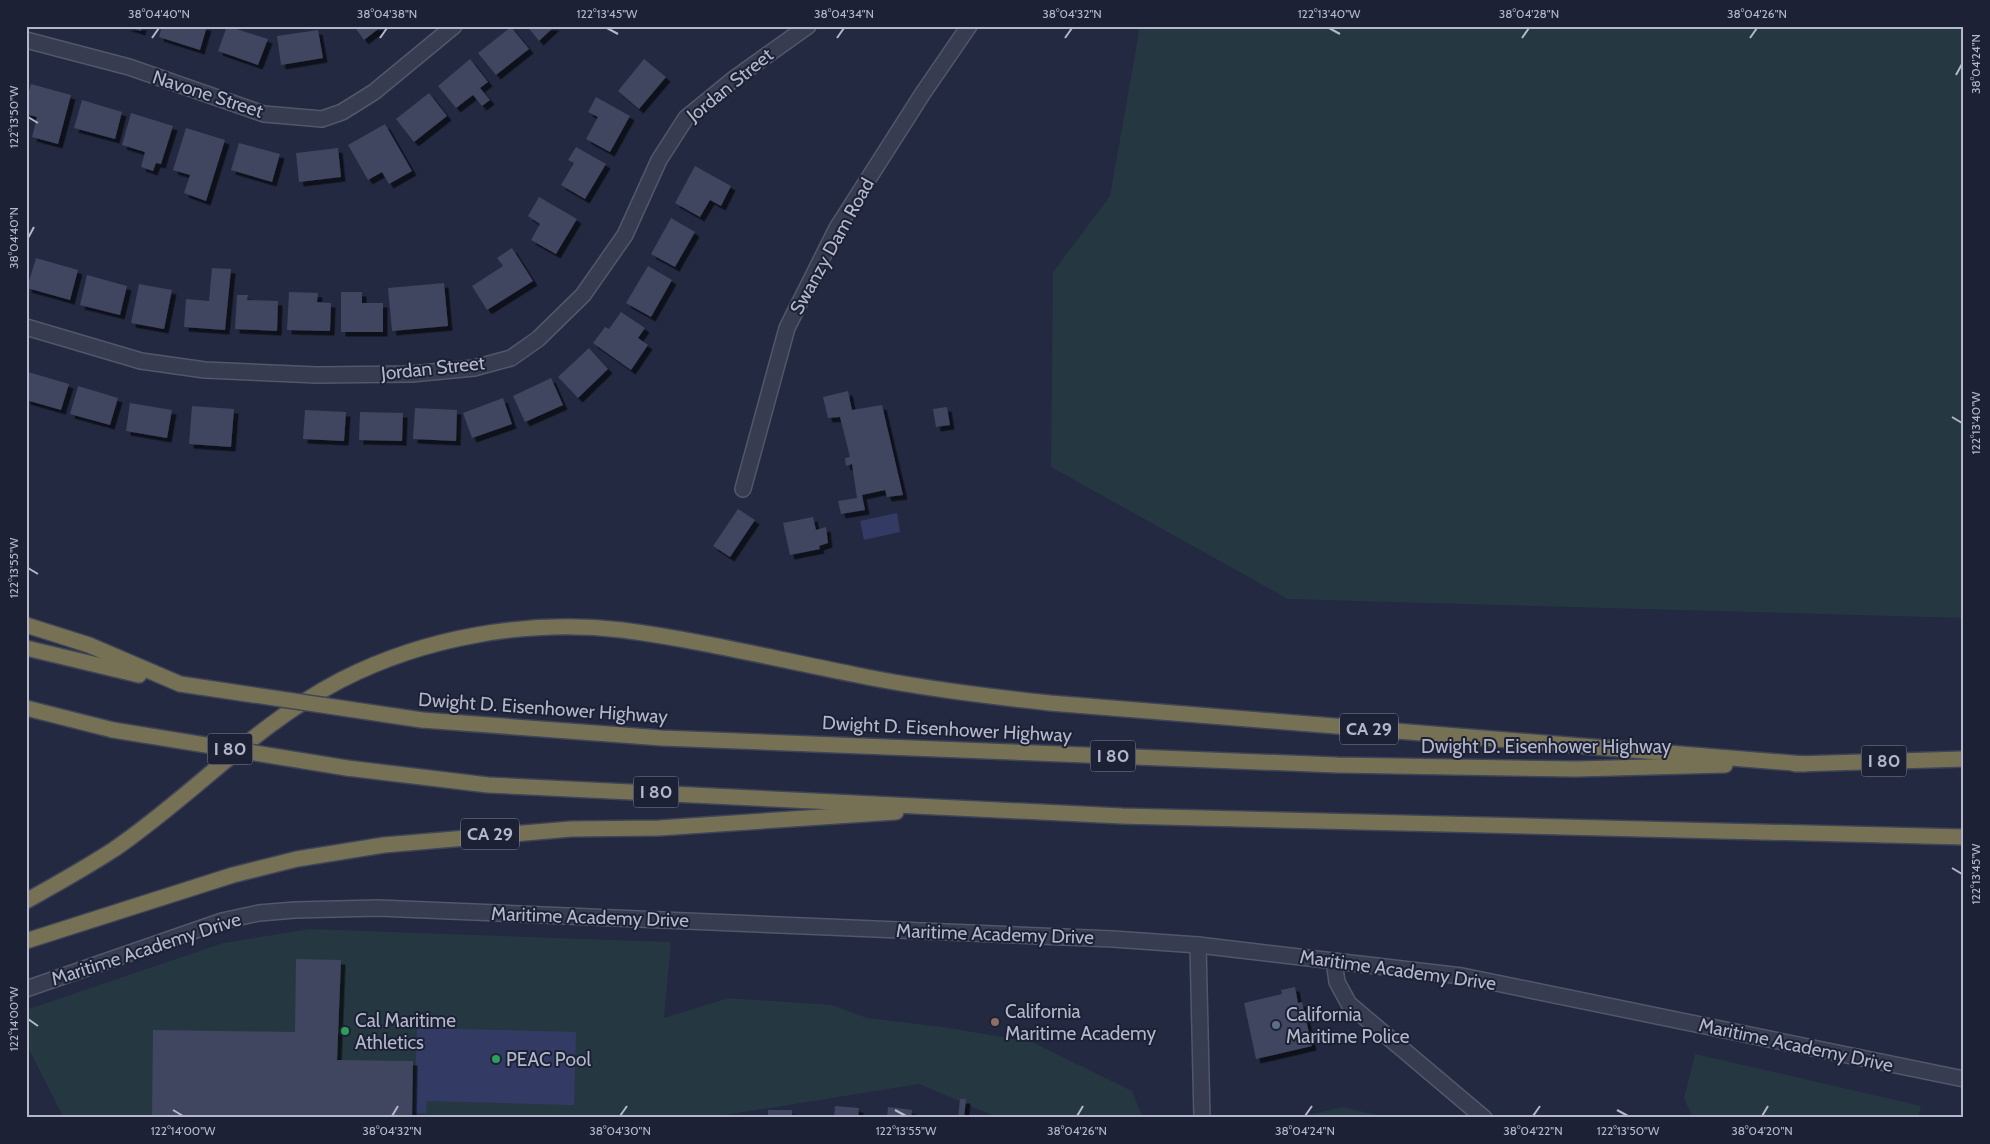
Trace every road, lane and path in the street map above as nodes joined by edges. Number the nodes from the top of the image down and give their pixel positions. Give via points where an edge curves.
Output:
1 (454, 26) edge
2 (808, 26) edge
3 (969, 26) edge
4 (26, 40) edge
5 (26, 328) edge
6 (743, 488) dead end
7 (26, 625) edge
8 (26, 648) edge
9 (180, 684) junction
10 (26, 709) edge
11 (1964, 759) edge
12 (1805, 764) junction
13 (967, 807) junction
14 (1964, 837) edge
15 (26, 901) edge
16 (26, 941) edge
17 (1198, 945) junction
18 (1334, 961) junction
19 (26, 989) edge
20 (1964, 1079) edge
21 (1202, 1118) edge
22 (1484, 1118) edge

1 - 4 street, Navone Street via 374,92 342,112 322,119 264,114 129,67
2 - 5 street, Jordan Street via 686,118 659,160 625,234 583,295 538,339 511,358 474,368 411,374 205,370 141,361
3 - 6 street, Swanzy Dam Road via 837,228 787,328
7 - 9 highway via 89,645
8 - 9 highway, Dwight D. Eisenhower Highway / I 80
9 - 12 highway, Dwight D. Eisenhower Highway / I 80, bridge via 422,720 662,738 1337,765 1576,769
10 - 13 highway, I 80, bridge via 113,730 347,768 488,784
11 - 12 highway, Dwight D. Eisenhower Highway / I 80
12 - 15 highway, CA 29 via 986,697 932,690 620,630 558,628 492,632 437,643 338,682 271,725 112,850
13 - 14 highway, I 80 via 1122,816
13 - 16 highway, CA 29 via 659,828 561,829 384,845 296,859 232,875
17 - 18 street, Maritime Academy Drive
17 - 19 street, Maritime Academy Drive via 378,908 296,910 222,921
17 - 21 street
18 - 20 street, Maritime Academy Drive via 1462,976
18 - 22 street via 1337,982 1349,1004

